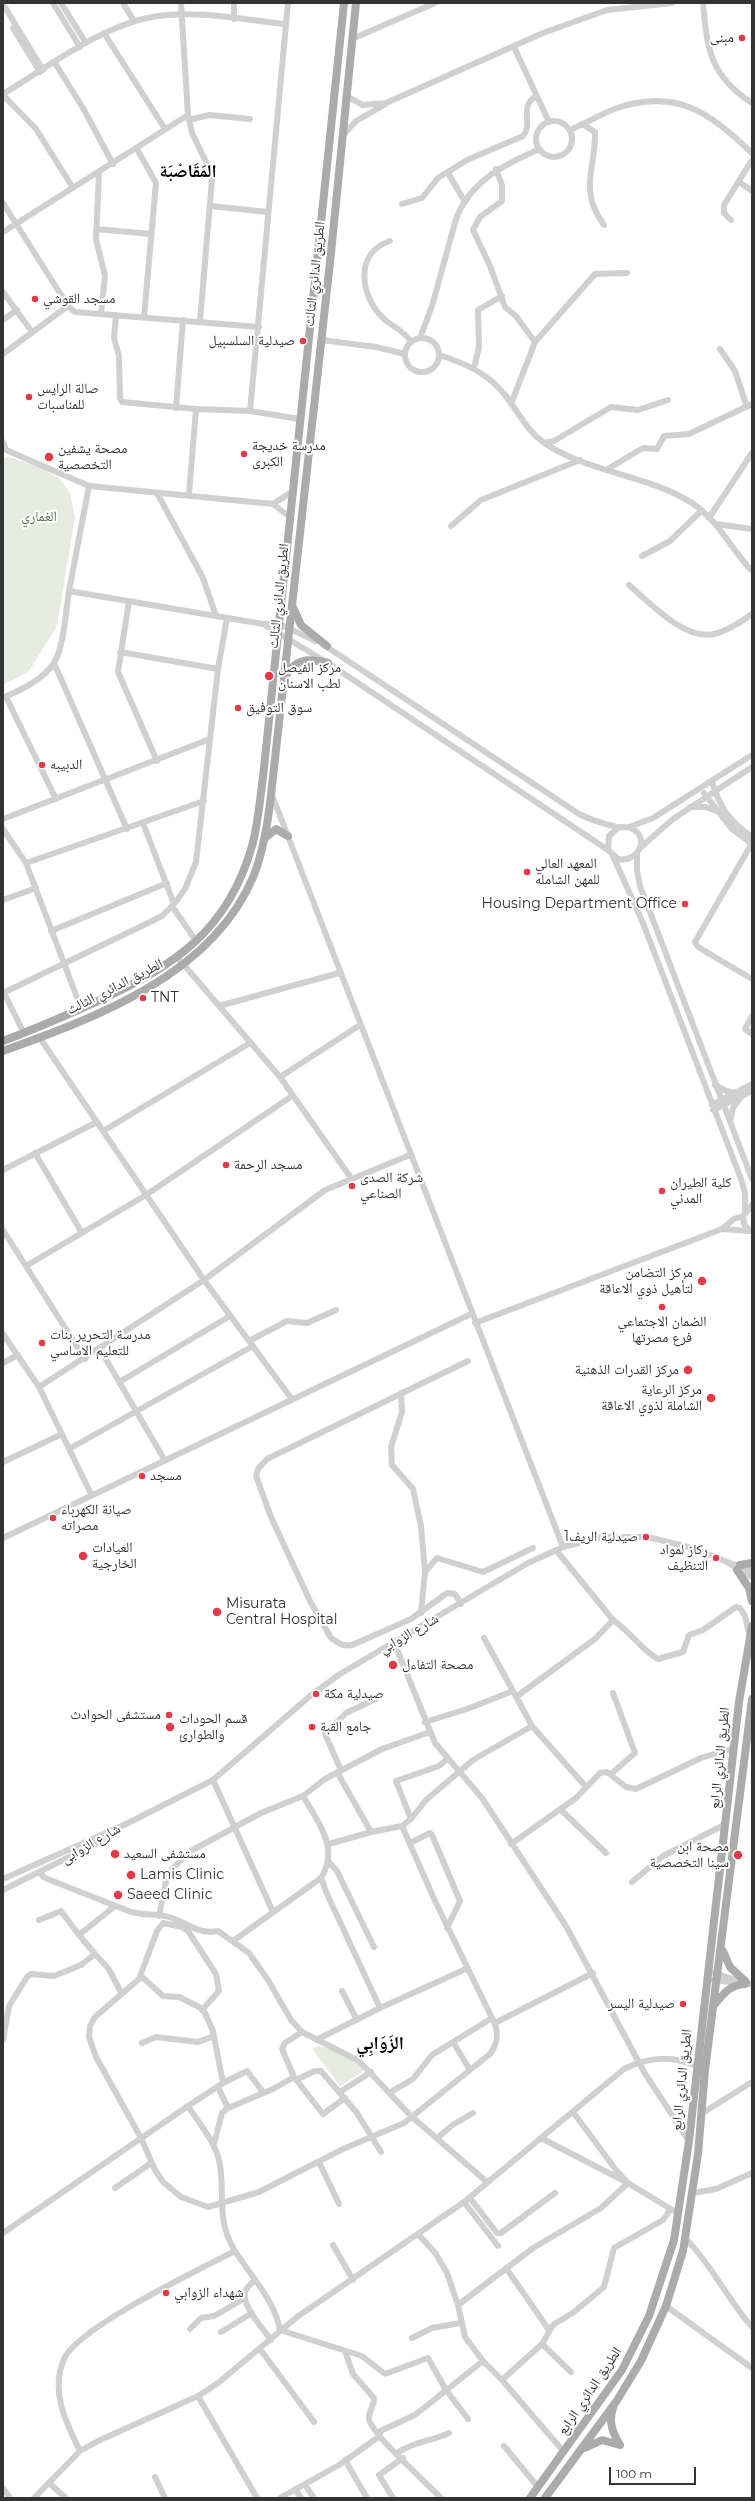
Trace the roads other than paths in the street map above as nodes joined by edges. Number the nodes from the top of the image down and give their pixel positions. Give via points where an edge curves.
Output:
1 (53, 3) edge
2 (61, 3) edge
3 (124, 3) edge
4 (181, 3) edge
5 (234, 3) edge
6 (288, 3) edge
7 (344, 3) edge
8 (356, 3) edge
9 (435, 3) edge
10 (607, 3) edge
11 (672, 3) edge
12 (703, 3) edge
13 (3, 4) edge
14 (609, 10) junction
15 (3, 12) edge
16 (181, 14) junction
17 (234, 19) junction
18 (134, 21) junction
19 (286, 24) junction
20 (104, 33) junction
21 (352, 39) junction
22 (83, 45) junction
23 (514, 46) junction
24 (55, 63) junction
25 (42, 71) junction
26 (3, 94) edge
27 (346, 96) junction
28 (536, 96) junction
29 (386, 103) junction
30 (752, 103) edge
31 (188, 117) junction
32 (250, 119) dead end
33 (549, 122) junction
34 (582, 124) junction
35 (165, 129) junction
36 (570, 130) junction
37 (342, 137) junction
38 (137, 149) junction
39 (540, 149) junction
40 (752, 153) edge
41 (752, 160) edge
42 (113, 164) junction
43 (496, 169) junction
44 (99, 173) junction
45 (448, 173) junction
46 (738, 182) junction
47 (73, 188) junction
48 (752, 191) edge
49 (465, 202) junction
50 (3, 203) edge
51 (402, 204) dead end
52 (211, 206) junction
53 (268, 212) junction
54 (731, 220) dead end
55 (16, 224) junction
56 (604, 225) dead end
57 (96, 229) junction
58 (3, 232) edge
59 (152, 234) junction
60 (390, 241) dead end
61 (627, 273) dead end
62 (3, 292) edge
63 (502, 296) junction
64 (68, 306) junction
65 (17, 310) junction
66 (312, 310) junction
67 (324, 311) junction
68 (101, 314) junction
69 (116, 315) junction
70 (144, 317) junction
71 (3, 320) edge
72 (184, 320) junction
73 (200, 321) junction
74 (259, 328) junction
75 (32, 332) junction
76 (420, 338) junction
77 (321, 340) junction
78 (411, 342) junction
79 (535, 342) junction
80 (720, 349) dead end
81 (3, 354) edge
82 (405, 354) junction
83 (439, 355) junction
84 (474, 368) junction
85 (668, 400) dead end
86 (512, 404) junction
87 (749, 406) edge
88 (176, 408) junction
89 (196, 409) junction
90 (250, 411) junction
91 (300, 419) junction
92 (3, 442) edge
93 (544, 443) junction
94 (5, 451) edge
95 (752, 453) edge
96 (580, 460) junction
97 (606, 470) junction
98 (89, 486) junction
99 (293, 491) junction
100 (157, 493) junction
101 (189, 494) junction
102 (273, 504) junction
103 (701, 511) junction
104 (291, 518) junction
105 (709, 518) junction
106 (716, 524) junction
107 (452, 526) dead end
108 (752, 529) edge
109 (642, 556) dead end
110 (752, 571) edge
111 (629, 584) dead end
112 (69, 590) junction
113 (129, 601) junction
114 (292, 602) junction
115 (752, 614) edge
116 (216, 616) junction
117 (227, 618) junction
118 (264, 624) junction
119 (279, 624) junction
120 (289, 628) junction
121 (278, 633) junction
122 (288, 639) junction
123 (327, 646) junction
124 (120, 652) junction
125 (54, 663) junction
126 (328, 663) junction
127 (218, 669) junction
128 (282, 683) junction
129 (5, 698) edge
130 (210, 739) junction
131 (752, 755) edge
132 (157, 761) junction
133 (752, 768) edge
134 (106, 781) junction
135 (712, 782) junction
136 (723, 786) junction
137 (701, 788) junction
138 (715, 791) junction
139 (271, 795) junction
140 (706, 796) junction
141 (56, 799) junction
142 (204, 801) junction
143 (690, 807) junction
144 (719, 809) junction
145 (3, 819) edge
146 (143, 823) junction
147 (619, 827) junction
148 (629, 827) junction
149 (3, 829) edge
150 (127, 829) junction
151 (288, 836) junction
152 (752, 837) edge
153 (265, 838) junction
154 (752, 843) edge
155 (640, 848) junction
156 (608, 850) junction
157 (637, 854) junction
158 (613, 856) junction
159 (26, 863) junction
160 (167, 883) junction
161 (36, 888) junction
162 (3, 900) edge
163 (173, 905) junction
164 (51, 931) junction
165 (196, 941) junction
166 (178, 958) junction
167 (63, 965) junction
168 (184, 966) junction
169 (339, 973) junction
170 (752, 979) edge
171 (4, 993) edge
172 (219, 1006) junction
173 (81, 1008) junction
174 (752, 1016) edge
175 (360, 1025) junction
176 (24, 1033) junction
177 (752, 1034) edge
178 (40, 1038) junction
179 (3, 1041) edge
180 (250, 1043) junction
181 (3, 1052) edge
182 (280, 1077) junction
183 (752, 1084) edge
184 (715, 1085) junction
185 (752, 1091) edge
186 (739, 1095) junction
187 (292, 1096) junction
188 (722, 1103) junction
189 (712, 1107) junction
190 (97, 1122) junction
191 (730, 1124) junction
192 (103, 1131) junction
193 (36, 1153) junction
194 (410, 1155) junction
195 (3, 1170) edge
196 (351, 1178) junction
197 (752, 1179) edge
198 (146, 1195) junction
199 (752, 1205) edge
200 (744, 1214) junction
201 (722, 1229) junction
202 (3, 1230) edge
203 (751, 1232) edge
204 (82, 1233) junction
205 (26, 1266) junction
206 (204, 1280) junction
207 (336, 1310) dead end
208 (471, 1314) junction
209 (230, 1316) junction
210 (475, 1323) junction
211 (3, 1334) edge
212 (251, 1344) junction
213 (100, 1349) junction
214 (18, 1356) junction
215 (85, 1359) junction
216 (468, 1361) dead end
217 (3, 1363) edge
218 (121, 1381) junction
219 (39, 1387) junction
220 (401, 1393) junction
221 (291, 1398) junction
222 (138, 1412) junction
223 (62, 1434) junction
224 (70, 1449) junction
225 (164, 1459) junction
226 (3, 1462) edge
227 (91, 1494) junction
228 (3, 1538) edge
229 (563, 1547) junction
230 (533, 1548) dead end
231 (556, 1550) junction
232 (752, 1563) edge
233 (738, 1567) junction
234 (752, 1570) edge
235 (425, 1572) junction
236 (752, 1577) edge
237 (752, 1601) edge
238 (461, 1604) junction
239 (421, 1613) junction
240 (613, 1620) junction
241 (752, 1626) edge
242 (750, 1637) junction
243 (484, 1638) dead end
244 (394, 1642) junction
245 (613, 1693) dead end
246 (515, 1694) junction
247 (380, 1697) dead end
248 (752, 1699) edge
249 (425, 1722) junction
250 (532, 1726) junction
251 (430, 1732) junction
252 (750, 1735) edge
253 (734, 1748) junction
254 (447, 1759) junction
255 (339, 1771) junction
256 (460, 1771) junction
257 (611, 1774) junction
258 (213, 1780) junction
259 (586, 1787) junction
260 (303, 1796) junction
261 (561, 1810) junction
262 (411, 1820) junction
263 (126, 1824) junction
264 (726, 1824) junction
265 (402, 1826) junction
266 (236, 1827) junction
267 (371, 1832) junction
268 (410, 1843) junction
269 (329, 1844) junction
270 (511, 1844) junction
271 (606, 1853) dead end
272 (328, 1861) junction
273 (40, 1872) junction
274 (322, 1878) junction
275 (3, 1879) edge
276 (632, 1882) dead end
277 (3, 1890) edge
278 (115, 1906) junction
279 (273, 1912) junction
280 (159, 1916) junction
281 (39, 1920) dead end
282 (447, 1928) junction
283 (80, 1935) junction
284 (233, 1941) junction
285 (374, 1947) dead end
286 (722, 1949) junction
287 (95, 1954) junction
288 (468, 1968) junction
289 (593, 1973) junction
290 (141, 1976) junction
291 (707, 1976) junction
292 (718, 1977) junction
293 (748, 1984) edge
294 (342, 1991) dead end
295 (122, 1994) junction
296 (715, 2005) junction
297 (380, 2008) junction
298 (202, 2010) junction
299 (357, 2020) junction
300 (494, 2020) junction
301 (302, 2032) junction
302 (214, 2036) junction
303 (318, 2039) junction
304 (3, 2040) edge
305 (453, 2042) junction
306 (142, 2043) dead end
307 (640, 2062) junction
308 (696, 2066) junction
309 (470, 2070) junction
310 (706, 2070) junction
311 (370, 2072) junction
312 (295, 2078) junction
313 (752, 2082) edge
314 (221, 2085) junction
315 (263, 2092) junction
316 (340, 2092) junction
317 (389, 2093) junction
318 (345, 2098) junction
319 (188, 2106) junction
320 (228, 2108) junction
321 (573, 2112) junction
322 (473, 2113) dead end
323 (701, 2114) junction
324 (411, 2116) junction
325 (372, 2136) junction
326 (141, 2138) junction
327 (437, 2138) junction
328 (541, 2138) junction
329 (689, 2141) junction
330 (214, 2144) junction
331 (381, 2152) dead end
332 (319, 2162) junction
333 (151, 2163) junction
334 (752, 2173) edge
335 (487, 2182) junction
336 (628, 2183) junction
337 (115, 2188) dead end
338 (555, 2193) dead end
339 (693, 2193) junction
340 (470, 2198) junction
341 (464, 2202) junction
342 (220, 2203) junction
343 (339, 2204) dead end
344 (670, 2210) junction
345 (679, 2213) junction
346 (3, 2233) edge
347 (418, 2234) junction
348 (686, 2239) junction
349 (333, 2245) dead end
350 (498, 2246) dead end
351 (235, 2251) junction
352 (506, 2268) junction
353 (255, 2280) junction
354 (353, 2280) junction
355 (245, 2298) junction
356 (458, 2305) junction
357 (666, 2306) junction
358 (252, 2313) junction
359 (460, 2323) junction
360 (752, 2327) edge
361 (190, 2329) dead end
362 (280, 2330) junction
363 (549, 2330) junction
364 (221, 2332) dead end
365 (412, 2338) dead end
366 (271, 2340) junction
367 (542, 2344) junction
368 (260, 2349) junction
369 (345, 2351) junction
370 (483, 2361) junction
371 (752, 2368) edge
372 (571, 2372) dead end
373 (502, 2380) junction
374 (446, 2390) junction
375 (198, 2396) junction
376 (616, 2402) junction
377 (468, 2419) dead end
378 (314, 2422) dead end
379 (450, 2433) dead end
380 (380, 2436) junction
381 (504, 2446) dead end
382 (80, 2451) junction
383 (564, 2452) junction
384 (579, 2452) junction
385 (397, 2453) junction
386 (403, 2458) junction
387 (346, 2460) junction
388 (155, 2477) dead end
389 (49, 2482) junction
390 (305, 2485) junction
391 (538, 2487) junction
392 (3, 2488) edge
393 (295, 2489) junction
394 (10, 2498) edge
395 (34, 2498) edge
396 (66, 2498) edge
397 (165, 2498) edge
398 (257, 2498) edge
399 (280, 2498) edge
400 (301, 2498) edge
401 (314, 2498) edge
402 (367, 2498) edge
403 (393, 2498) edge
404 (441, 2498) edge
405 (530, 2498) edge
406 (545, 2498) edge

1 - 22 street
2 - 22 street
3 - 18 street
4 - 16 street
5 - 17 street
6 - 19 street
7 - 66 main road, الطريق الدائري الثالث
8 - 21 main road, الطريق الدائري الثالث
9 - 21 street
10 - 14 street
11 - 14 street
12 - 30 street via 712,63 720,76
13 - 25 street
14 - 23 street
15 - 25 street
16 - 17 street
16 - 18 street
16 - 31 street
17 - 19 street
18 - 20 street
19 - 53 street
20 - 22 street
20 - 35 street
21 - 27 main road, الطريق الدائري الثالث
22 - 24 street
23 - 28 street
23 - 29 street
24 - 25 street
24 - 42 street
25 - 26 street
26 - 47 street via 36,129
27 - 29 street via 362,105
27 - 37 main road, الطريق الدائري الثالث
28 - 33 street
28 - 45 street via 527,106 527,127 523,136 473,157
29 - 37 street via 351,124
31 - 32 street via 209,115
31 - 35 street
31 - 52 street via 199,152 211,174
33 - 36 street via 563,123
33 - 39 street via 538,131
34 - 36 street
34 - 40 street via 636,103 670,102 712,117
34 - 56 street via 596,132 588,188 594,209
35 - 38 street
36 - 39 street via 572,143 564,154 550,156
37 - 67 main road, الطريق الدائري الثالث
38 - 42 street
38 - 59 street via 156,183
39 - 43 street
41 - 46 street
42 - 44 street
43 - 49 street
43 - 63 street via 502,185 502,200 480,217 473,230
44 - 47 street
44 - 57 street
45 - 49 street
45 - 51 street via 438,178 422,198
46 - 48 street
46 - 54 street via 723,209
47 - 55 street
49 - 76 street via 456,219 432,306
50 - 55 street
52 - 53 street
52 - 73 street
53 - 74 street
55 - 58 street
55 - 64 street
57 - 59 street
57 - 68 street via 105,276
59 - 70 street
60 - 78 street via 375,248 369,256 364,270 365,286 380,314 400,329
61 - 79 street via 595,274
62 - 65 street
63 - 79 street via 506,309 516,316
63 - 84 street via 478,310 479,347
64 - 68 street via 75,312
64 - 75 street
65 - 71 street
65 - 75 street
66 - 67 main road
66 - 91 main road, الطريق الدائري الثالث
67 - 77 main road, الطريق الدائري الثالث
68 - 69 street
69 - 70 street
69 - 88 street via 114,338 119,356 122,402
70 - 72 street
72 - 73 street
72 - 88 street
73 - 74 street
74 - 90 street
75 - 81 street
76 - 78 street
76 - 83 street via 433,342
77 - 82 street via 376,347
77 - 114 main road, الطريق الدائري الثالث
78 - 82 street
79 - 86 street
80 - 87 street via 734,371
82 - 83 street via 409,366 419,372 427,371 434,366
83 - 84 street
84 - 86 street via 497,386
85 - 93 street via 638,410 610,407 554,441
86 - 93 street via 531,431
87 - 97 street via 689,434 664,436 657,448 643,448
88 - 89 street
89 - 90 street
89 - 101 street
90 - 91 street
91 - 99 main road, الطريق الدائري الثالث
92 - 94 street
93 - 96 street
94 - 98 street
95 - 105 street
96 - 97 street
96 - 107 street via 481,500
97 - 103 street via 668,492 692,503
98 - 100 street
98 - 112 street
99 - 102 street
99 - 104 main road, الطريق الدائري الثالث
100 - 101 street
100 - 116 street via 203,578
101 - 102 street
102 - 104 street
103 - 105 street
103 - 109 street via 670,541
104 - 119 main road, الطريق الدائري الثالث
105 - 106 street
106 - 108 street
106 - 110 street
111 - 115 street via 680,626 696,634 719,632
112 - 113 street
112 - 125 street
113 - 116 street
113 - 124 street
114 - 120 main road, الطريق الدائري الثالث
114 - 123 main road via 301,625
116 - 117 street
117 - 118 street
117 - 127 street
118 - 119 street
118 - 121 street
119 - 120 street
119 - 121 main road, الطريق الدائري الثالث
120 - 122 main road, الطريق الدائري الثالث
120 - 123 street
121 - 122 street
121 - 165 main road, الطريق الدائري الثالث via 263,777 252,845 233,893 213,924
122 - 126 street
122 - 128 main road, الطريق الدائري الثالث
123 - 147 street via 579,814
124 - 127 street
124 - 132 street via 119,677
125 - 129 street via 41,676
125 - 134 street
126 - 128 main road via 310,659 299,661 290,669
126 - 156 street
127 - 130 street
128 - 139 main road, الطريق الدائري الثالث
129 - 141 street
130 - 132 street
130 - 142 street
131 - 135 street
132 - 134 street
133 - 136 street
134 - 141 street
134 - 150 street
135 - 137 street
135 - 138 street
136 - 138 street
136 - 144 street
137 - 140 street
137 - 148 street via 653,818
138 - 140 street
138 - 144 street
139 - 151 street
139 - 153 main road, الطريق الدائري الثالث
140 - 143 street
140 - 144 street
141 - 145 street
142 - 146 street
142 - 163 street via 196,862 185,889
143 - 144 street
143 - 155 street
144 - 152 street
144 - 154 street via 737,834
146 - 150 street
146 - 160 street
147 - 148 street
147 - 156 street via 609,836
148 - 155 street via 637,833
149 - 159 street
150 - 159 street
151 - 153 main road via 276,830
151 - 169 street
153 - 168 main road, الطريق الدائري الثالث via 253,876 235,910 217,934
154 - 170 street via 696,942 698,947
155 - 157 street
156 - 158 street
157 - 158 street via 628,860
157 - 184 street via 640,886
158 - 189 street via 644,923
159 - 161 street
160 - 163 street
160 - 164 street
161 - 162 street
161 - 164 street
163 - 165 street
163 - 167 street via 150,922
164 - 167 street
165 - 166 main road, الطريق الدائري الثالث
166 - 168 street
166 - 173 main road, الطريق الدائري الثالث via 144,979
167 - 171 street
167 - 173 street
168 - 172 street
168 - 178 main road, الطريق الدائري الثالث via 124,1001
169 - 172 street
169 - 175 street
171 - 176 street
172 - 180 street
173 - 176 main road, الطريق الدائري الثالث
174 - 177 street via 745,1029
175 - 182 street
175 - 194 street
176 - 179 main road, الطريق الدائري الثالث
178 - 181 main road, الطريق الدائري الثالث
178 - 190 street
180 - 182 street
180 - 192 street
182 - 187 street
183 - 186 street
184 - 186 street
184 - 188 street
185 - 186 street
186 - 188 street
186 - 191 street
187 - 196 street
187 - 198 street
188 - 189 street
188 - 191 street
189 - 200 street via 741,1179 745,1193
190 - 192 street
190 - 193 street
191 - 197 street
192 - 198 street
193 - 195 street
193 - 204 street
194 - 196 street
194 - 208 street
196 - 206 street via 300,1206
198 - 204 street
198 - 206 street
199 - 200 street
200 - 201 street
200 - 203 street via 744,1224
201 - 203 street
201 - 210 street
202 - 205 street
204 - 205 street
205 - 215 street
206 - 209 street
206 - 213 street
207 - 212 street via 307,1323 287,1320
208 - 210 street
208 - 221 street
209 - 212 street
209 - 218 street
210 - 229 street
211 - 214 street
212 - 221 street
212 - 222 street
213 - 215 street
213 - 218 street
214 - 217 street
214 - 219 street
215 - 219 street
216 - 220 street
218 - 222 street
219 - 223 street
220 - 235 street via 402,1412 391,1447 392,1465 413,1490 421,1526
220 - 239 street via 267,1459 258,1469 256,1476 271,1517 331,1638 341,1645 352,1645
221 - 225 street
222 - 224 street
222 - 225 street
223 - 224 street
223 - 226 street
224 - 227 street
225 - 227 street
227 - 228 street
229 - 231 street, شارع الزوابي
229 - 233 street, شارع الزوابي via 602,1537 648,1537 680,1543
230 - 235 street via 483,1572 437,1558
231 - 238 street, شارع الزوابي via 528,1563
231 - 240 street
232 - 233 main road
233 - 234 street
233 - 236 street
233 - 237 main road
235 - 239 street
238 - 239 street via 455,1594 448,1592
238 - 244 street, شارع الزوابي
240 - 242 street via 629,1632 644,1650 658,1659 683,1652 689,1635 703,1630 736,1607 740,1608 745,1616
240 - 246 street via 595,1639
241 - 242 main road, الطريق الدائري الرابع
242 - 253 main road, الطريق الدائري الرابع
243 - 246 street
244 - 249 street via 410,1677
244 - 258 street, شارع الزوابي via 340,1674 310,1696
245 - 257 street via 635,1753
246 - 249 street
246 - 250 street
247 - 255 street via 346,1713 325,1734
248 - 252 main road, الطريق الدائري الرابع
249 - 251 street
250 - 256 street via 473,1760
250 - 259 street
251 - 254 street
251 - 255 street via 382,1749
252 - 286 main road, الطريق الدائري الرابع
253 - 257 street via 701,1758 636,1789 626,1787
253 - 264 main road, الطريق الدائري الرابع
254 - 256 street
254 - 262 street via 439,1766 396,1781
255 - 260 street
255 - 267 street
256 - 262 street via 426,1800
256 - 270 street via 482,1798
257 - 259 street via 600,1773
258 - 263 street, شارع الزوابي
258 - 266 street
259 - 261 street
260 - 266 street
260 - 269 street
261 - 270 street
261 - 271 street
262 - 265 street
263 - 273 street, شارع الزوابى via 101,1841
263 - 275 street, شارع الزوابى
264 - 276 street via 663,1856
264 - 291 main road, الطريق الدائري الرابع
265 - 267 street
265 - 268 street
266 - 279 street
266 - 280 street via 189,1852 172,1869 167,1876
267 - 269 street
268 - 282 street
268 - 282 street via 430,1833 432,1835 460,1901
269 - 272 street
270 - 289 street via 566,1926
272 - 274 street
272 - 285 street via 337,1872
273 - 277 street, شارع الزوابى
273 - 278 street via 45,1878
274 - 279 street
274 - 297 street via 336,1915
278 - 280 street via 145,1916
278 - 283 street
279 - 284 street
280 - 284 street via 167,1916 198,1931 218,1931
281 - 283 street via 61,1911
282 - 288 street
283 - 287 street
284 - 301 street via 250,1953 291,2020
286 - 292 main road, الطريق الدائري الرابع
286 - 293 main road via 730,1967
287 - 295 street via 108,1968
287 - 304 street via 81,1965 54,1976 37,1973 29,1975 10,2006
288 - 297 street
288 - 300 street
289 - 300 street
289 - 307 street
290 - 295 street
290 - 298 street via 163,1996 179,1997
290 - 298 street via 161,1924 182,1926 201,1950 219,1984 219,1990
291 - 292 street
291 - 308 main road, الطريق الدائري الرابع
292 - 293 street
292 - 296 main road, الطريق الدائري الرابع
293 - 296 main road via 734,1986 726,1991
294 - 299 street
295 - 326 street via 95,2017 90,2026 89,2036 96,2057
296 - 310 main road, الطريق الدائري الرابع
297 - 299 street
298 - 302 street
299 - 303 street
300 - 305 street
300 - 309 street via 498,2038 495,2048
301 - 303 street
301 - 312 street via 285,2043 282,2049
302 - 306 street via 198,2042 156,2036
302 - 314 street
303 - 311 street via 350,2055
305 - 309 street
305 - 317 street via 432,2055 413,2078
307 - 308 street via 670,2058
307 - 321 street via 615,2076
307 - 329 street via 658,2095
308 - 310 street
308 - 329 main road, الطريق الدائري الرابع
309 - 324 street
310 - 323 main road, الطريق الدائري الرابع
311 - 316 street
311 - 317 street
312 - 315 street
312 - 316 street via 318,2070
312 - 318 street via 323,2114
313 - 323 street
314 - 315 street via 247,2071
314 - 319 street
314 - 320 street
315 - 320 street
316 - 318 street
317 - 324 street
318 - 325 street
319 - 326 street
319 - 330 street
320 - 330 street via 222,2113
321 - 328 street
321 - 336 street
322 - 327 street
323 - 339 main road, الطريق الدائري الرابع
324 - 325 street via 396,2128
324 - 327 street
325 - 331 street
325 - 332 street
326 - 333 street
326 - 346 street
327 - 335 street
328 - 335 street
328 - 336 street
329 - 345 main road, الطريق الدائري الرابع
330 - 342 street via 220,2164
332 - 342 street via 259,2192
332 - 343 street
333 - 337 street
333 - 342 street via 174,2194 208,2206
334 - 339 street via 716,2189
335 - 340 street
336 - 344 street
336 - 352 street via 601,2208 546,2239
338 - 340 street via 501,2233 497,2233
339 - 348 main road, الطريق الدائري الرابع
340 - 341 street
341 - 347 street
341 - 350 street
342 - 351 street via 225,2227
344 - 345 street
344 - 363 street via 663,2220 614,2248 604,2287
345 - 383 main road, الطريق الدائري الرابع via 663,2278 641,2335 613,2385
347 - 354 street
347 - 356 street via 441,2262
348 - 357 main road, الطريق الدائري الرابع
348 - 360 street
349 - 354 street
351 - 353 street
351 - 382 street via 95,2328 70,2348 60,2372 60,2402 62,2414
352 - 356 street
352 - 363 street
353 - 355 street via 245,2291
353 - 362 street via 276,2317
354 - 362 street
355 - 358 street
355 - 361 street via 214,2316 201,2318
356 - 359 street
357 - 371 street
357 - 376 main road, الطريق الدائري الرابع via 644,2355
358 - 364 street
358 - 366 street
359 - 365 street via 432,2328
359 - 370 street via 465,2337
362 - 366 street
362 - 369 street
363 - 367 street
366 - 368 street
367 - 372 street
367 - 373 street
368 - 375 street
368 - 378 street
369 - 374 street via 365,2358 385,2374 428,2358
369 - 380 street via 353,2374 374,2398 368,2418
370 - 373 street
370 - 374 street
373 - 383 street
374 - 377 street
374 - 380 street via 411,2417 380,2431
375 - 382 street
375 - 398 street
376 - 384 main road, الطريق الدائري الرابع
376 - 384 main road via 611,2422 612,2431 620,2445 602,2440
379 - 385 street via 435,2440 416,2442
380 - 385 street
380 - 387 street
381 - 391 street
382 - 389 street
383 - 391 main road, الطريق الدائري الرابع
384 - 406 main road, الطريق الدائري الرابع
385 - 386 street
386 - 403 street via 379,2475
386 - 404 street
387 - 390 street
387 - 402 street
388 - 397 street
389 - 395 street
389 - 396 street
390 - 393 street
390 - 401 street
391 - 405 main road, الطريق الدائري الرابع
392 - 394 street
393 - 399 street
393 - 400 street

